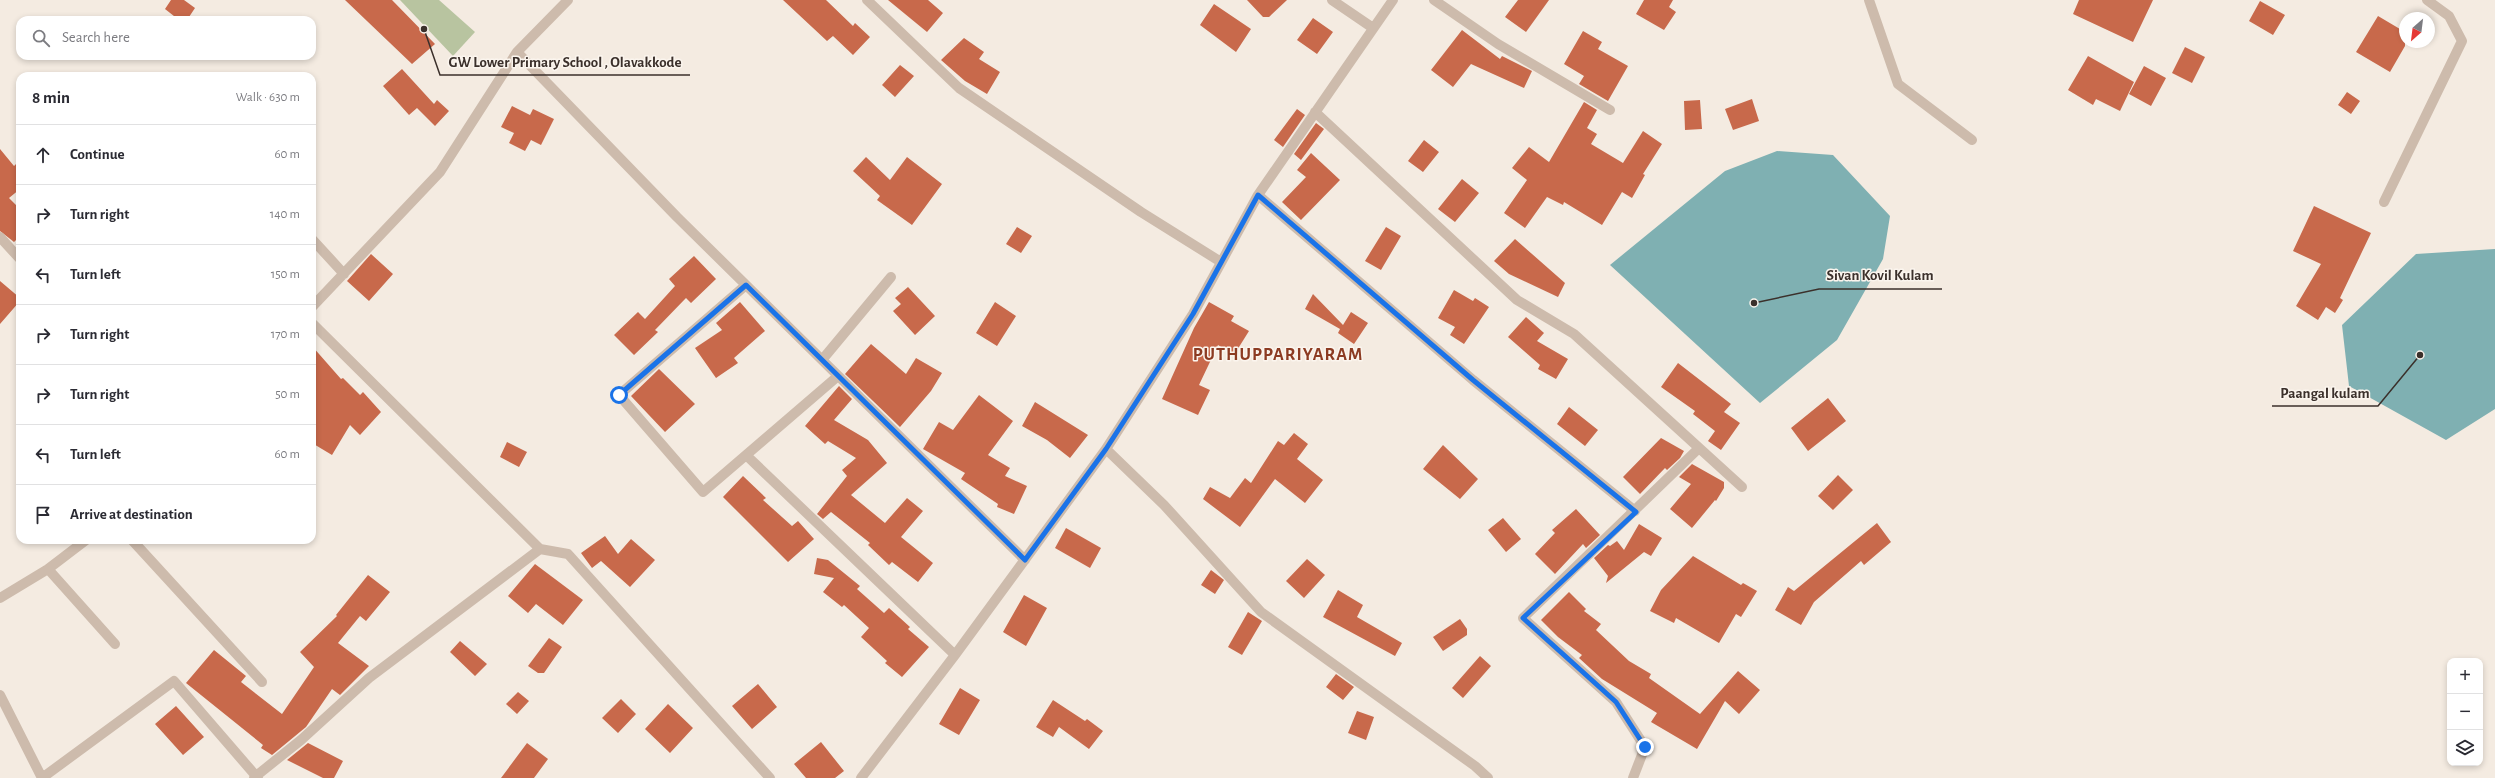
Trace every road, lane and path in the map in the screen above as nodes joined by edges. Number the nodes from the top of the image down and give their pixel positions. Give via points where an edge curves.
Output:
1 (568, 0) edge
2 (867, 0) edge
3 (1332, 0) edge
4 (1393, 0) edge
5 (1434, 0) edge
6 (1869, 0) edge
7 (2428, 0) edge
8 (1373, 28) junction
9 (518, 52) junction
10 (1610, 110) dead end
11 (1315, 112) junction
12 (1972, 140) dead end
13 (1258, 195) junction
14 (2384, 202) dead end
15 (0, 237) edge
16 (316, 243) edge
17 (16, 255) edge
18 (1221, 262) junction
19 (344, 274) junction
20 (891, 277) dead end
21 (746, 285) junction
22 (316, 303) edge
23 (316, 327) edge
24 (822, 360) junction
25 (838, 376) junction
26 (1106, 449) junction
27 (1698, 449) junction
28 (746, 455) junction
29 (1742, 487) dead end
30 (1636, 512) junction
31 (81, 544) edge
32 (136, 544) edge
33 (540, 549) junction
34 (1025, 560) junction
35 (48, 569) junction
36 (0, 598) edge
37 (116, 644) dead end
38 (955, 655) junction
39 (262, 682) dead end
40 (0, 695) edge
41 (256, 777) edge
42 (42, 778) edge
43 (770, 778) edge
44 (861, 778) edge
45 (1488, 778) edge
46 (1633, 778) edge

1 - 9 street
2 - 18 street via 959,88 1140,212
3 - 8 street
4 - 8 street
5 - 10 street via 1498,44
6 - 12 street via 1898,84
7 - 14 street via 2449,16 2462,41
8 - 11 street
9 - 19 street via 440,172
9 - 21 street
11 - 13 street
11 - 27 street via 1517,300 1574,334
13 - 18 street
13 - 30 street via 1473,380
15 - 17 street
16 - 19 street
18 - 26 street via 1193,314
19 - 22 street
20 - 24 street
21 - 24 street
21 - 28 street via 619,395 703,492
23 - 33 street
24 - 25 street
25 - 28 street
25 - 34 street
26 - 34 street
26 - 45 street via 1164,505 1261,612 1475,766
27 - 29 street
27 - 30 street
28 - 38 street
30 - 46 street via 1523,618 1616,702 1645,747
31 - 35 street
32 - 39 street
33 - 41 street via 369,678
33 - 43 street via 568,554
34 - 38 street
35 - 36 street
35 - 37 street
38 - 44 street
40 - 42 street
41 - 42 street via 174,681

